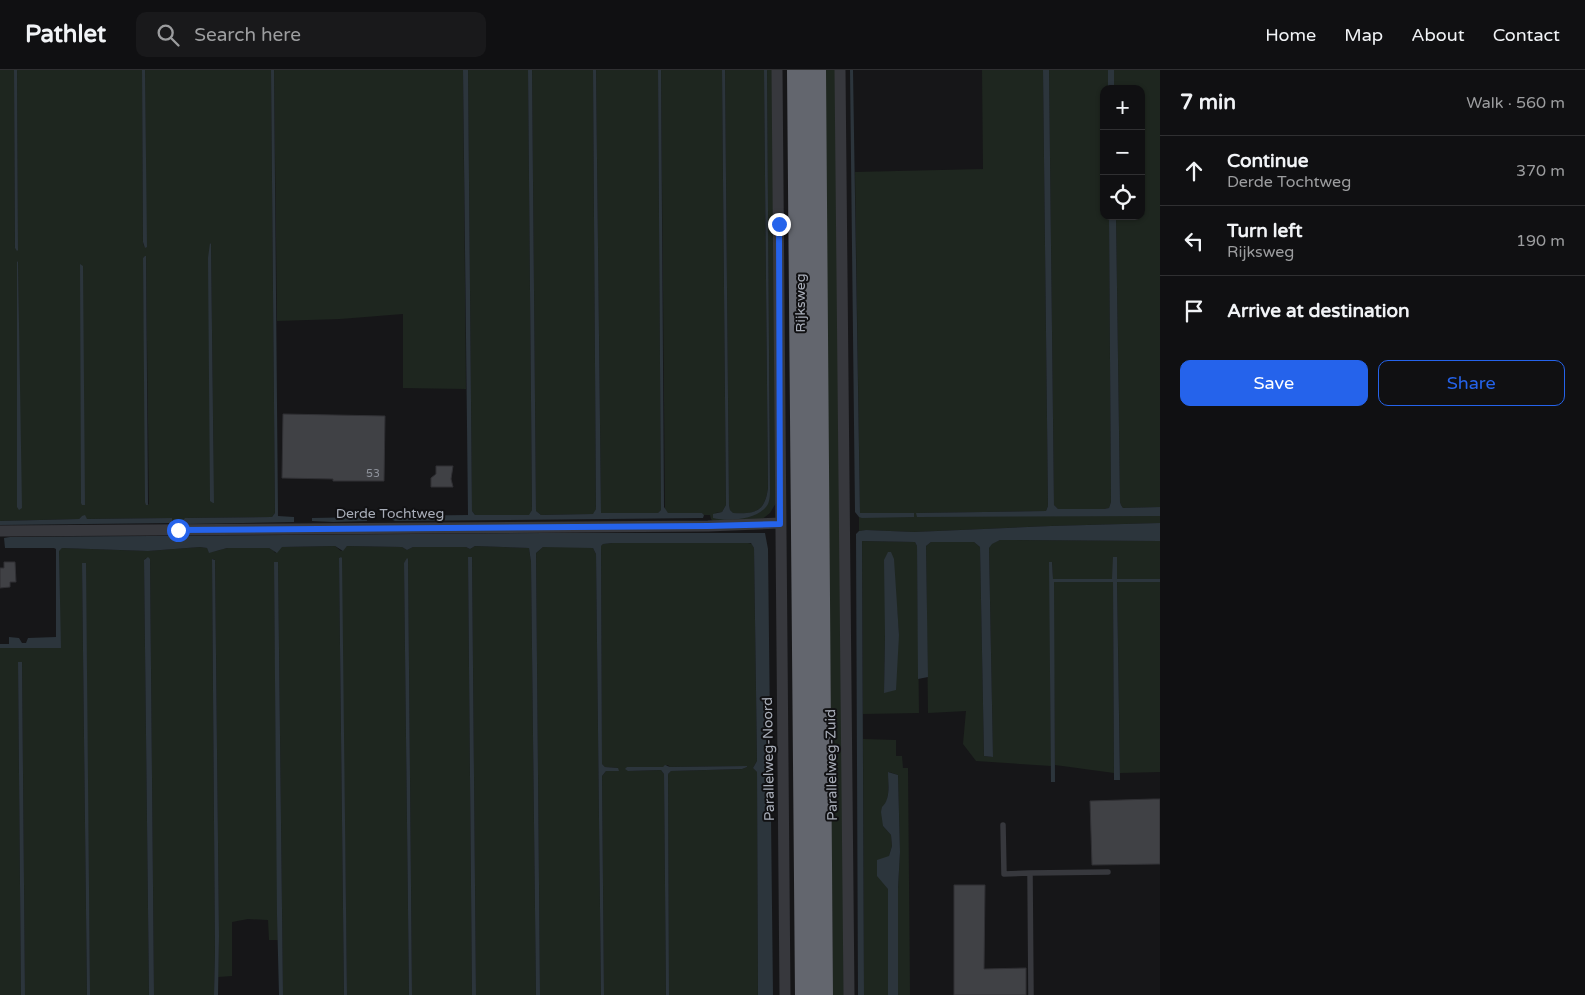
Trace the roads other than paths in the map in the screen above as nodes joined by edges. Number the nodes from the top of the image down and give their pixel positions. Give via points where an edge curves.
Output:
1 (777, 70) edge
2 (798, 70) edge
3 (816, 70) edge
4 (840, 70) edge
5 (780, 524) junction
6 (0, 531) edge
7 (811, 536) junction
8 (1003, 825) dead end
9 (1108, 872) dead end
10 (1030, 873) junction
11 (785, 995) edge
12 (805, 995) edge
13 (823, 995) edge
14 (849, 995) edge
15 (1031, 995) edge

1 - 5 street, Rijksweg
2 - 7 highway, Rijksweg
3 - 7 highway, Rijksweg
4 - 14 street, Parallelweg-Zuid
5 - 6 street, Derde Tochtweg
5 - 11 street, Parallelweg-Noord
7 - 12 highway
7 - 13 highway
8 - 10 lane via 1004,874
9 - 10 lane
10 - 15 lane

